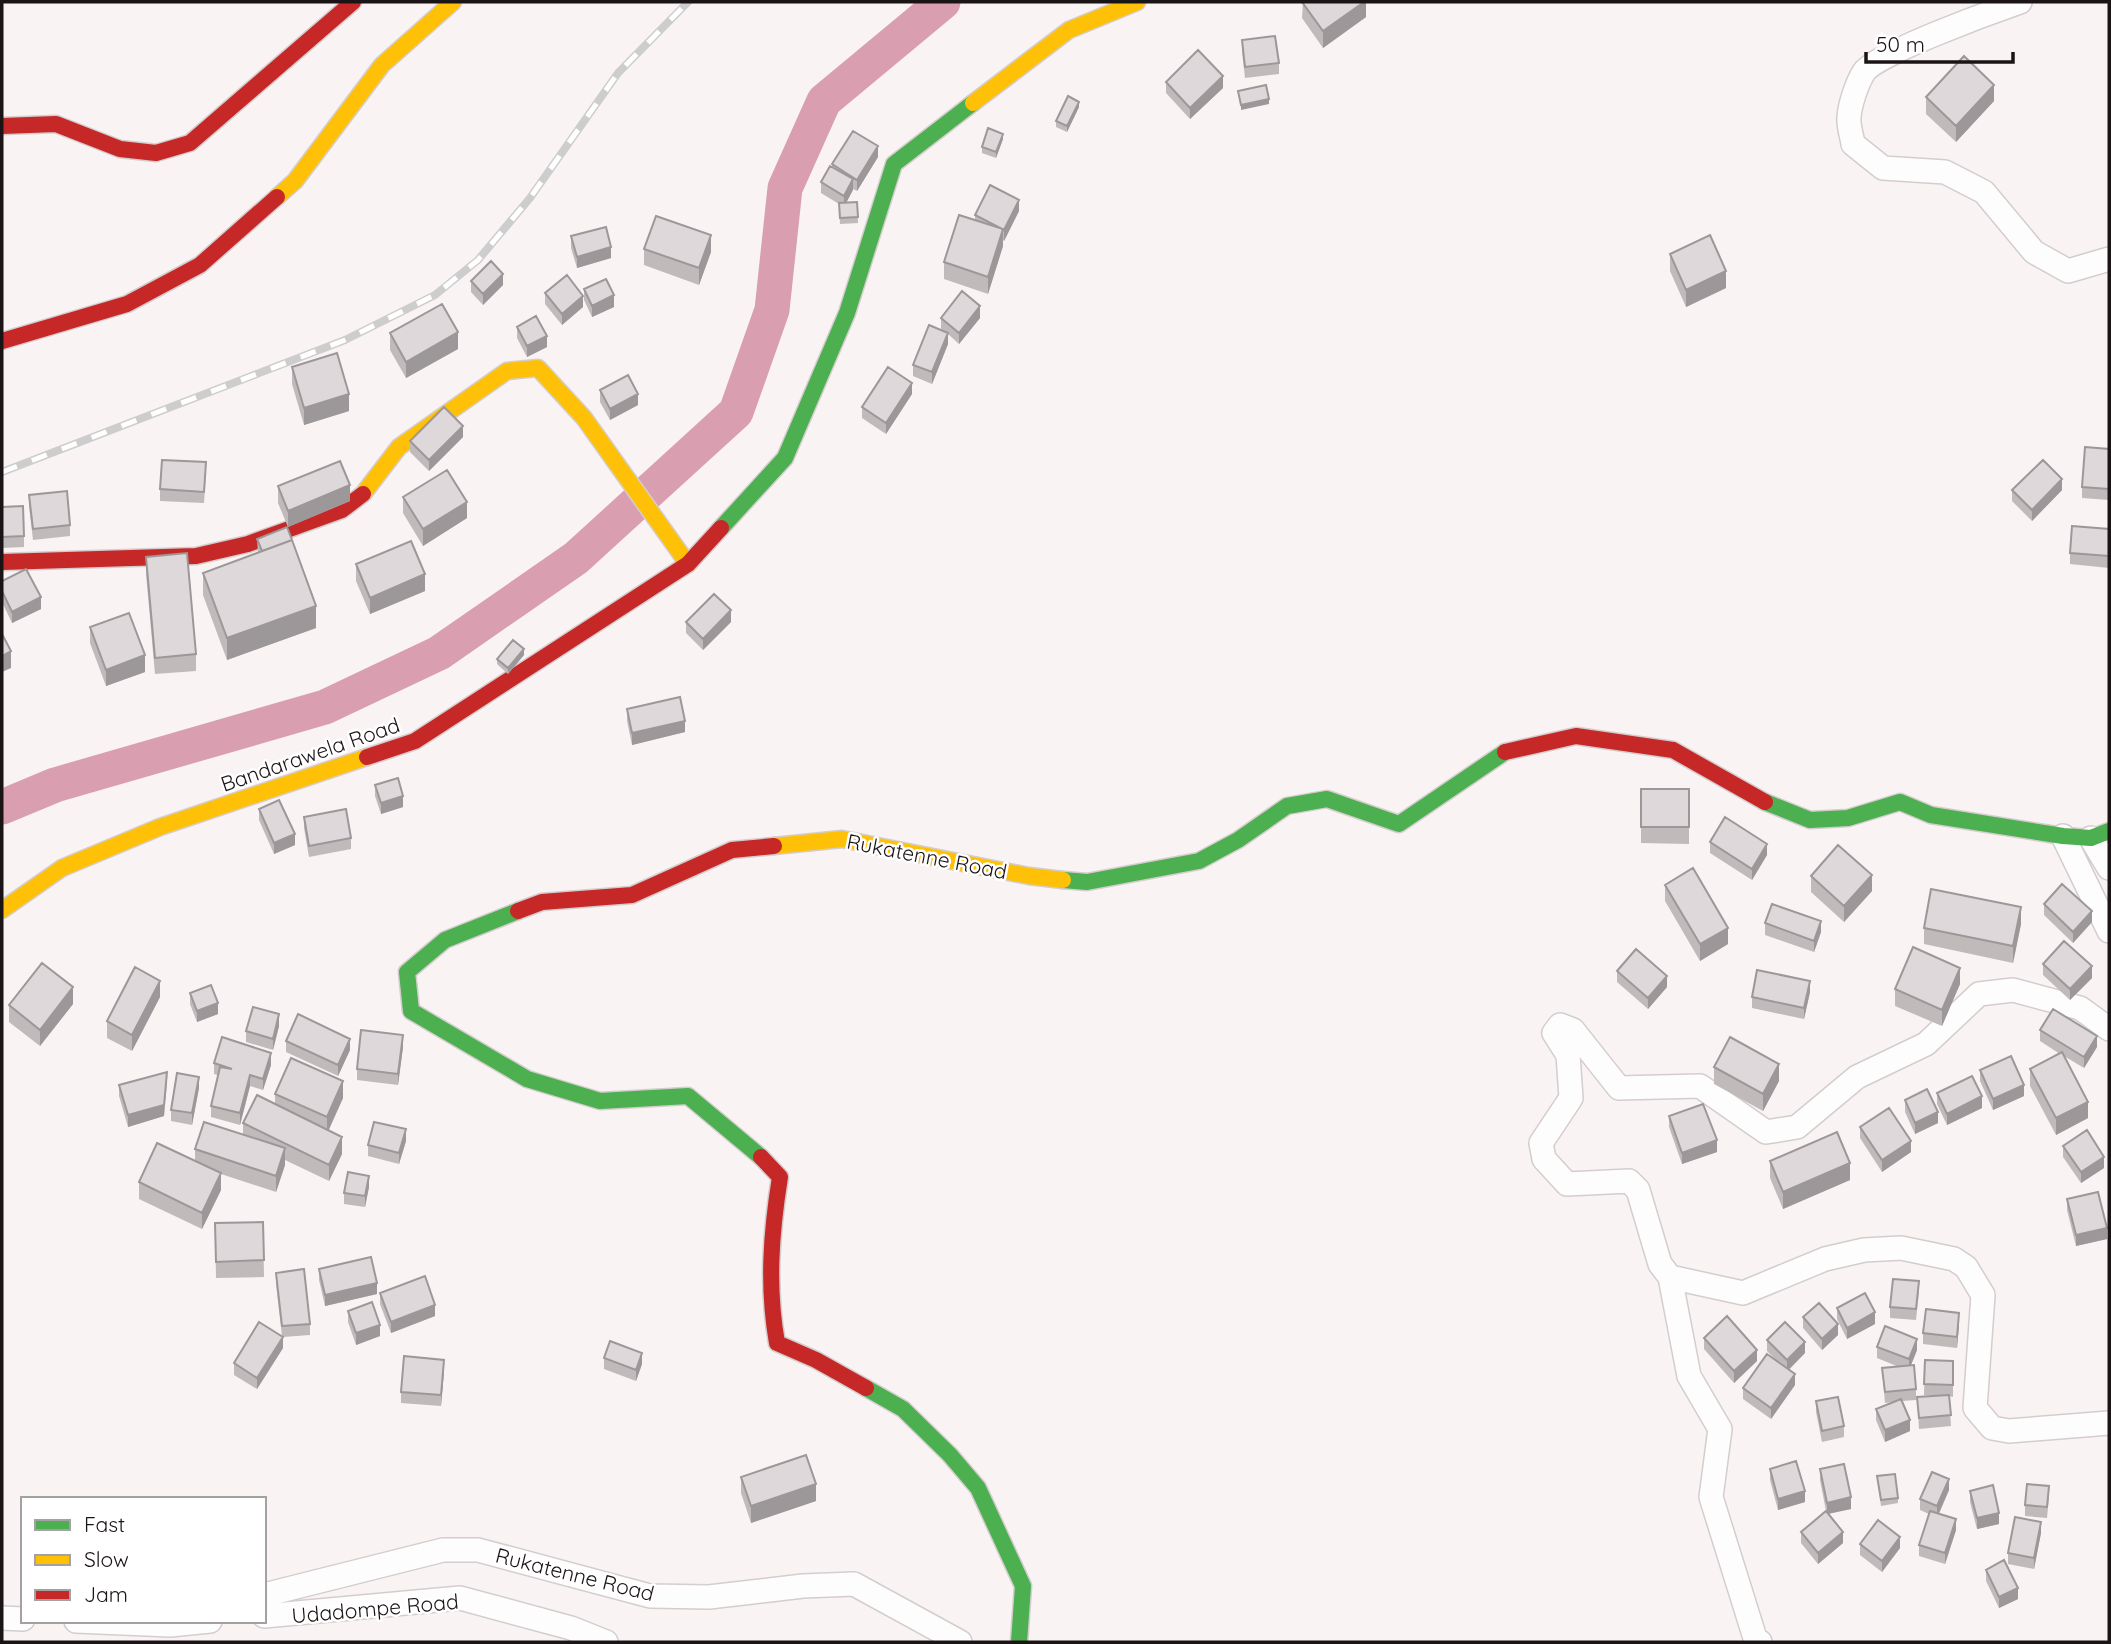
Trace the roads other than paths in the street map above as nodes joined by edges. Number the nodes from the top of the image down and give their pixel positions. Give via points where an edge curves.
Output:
1 (353, 2) edge
2 (453, 2) edge
3 (1137, 2) edge
4 (2021, 2) edge
5 (2, 126) edge
6 (2109, 259) edge
7 (2, 341) edge
8 (2, 562) edge
9 (688, 564) junction
10 (2100, 834) edge
11 (2063, 836) junction
12 (2109, 868) edge
13 (2, 910) edge
14 (2109, 931) edge
15 (2109, 1029) edge
16 (1670, 1277) junction
17 (2109, 1423) edge
18 (266, 1594) edge
19 (266, 1616) edge
20 (2, 1618) edge
21 (21, 1619) edge
22 (606, 1642) edge
23 (960, 1642) edge
24 (1019, 1642) edge
25 (1760, 1642) edge

1 - 5 main road via 190,142 156,153 120,149 55,124
2 - 7 main road via 382,65 295,181 200,265 127,304
3 - 9 main road, Bandarawela Road via 1069,30 894,164 847,313 785,458
4 - 6 street via 1880,59 1865,71 1849,118 1853,144 1883,168 1945,172 1984,192 2034,252 2068,271
8 - 9 main road via 196,556 248,544 342,510 364,493 398,447 507,371 538,368 584,418
9 - 13 main road, Bandarawela Road via 415,741 160,827 62,868
10 - 11 main road, Rukatenne Road
10 - 12 street
11 - 14 street
11 - 24 main road, Rukatenne Road via 1931,815 1900,802 1848,818 1810,820 1767,803 1673,750 1576,736 1509,749 1399,824 1326,799 1287,807 1199,861 1087,882 1030,876 842,839 732,850 632,895 542,902 445,940 407,972 411,1011 527,1079 600,1101 688,1096 752,1147 779,1177 769,1281 777,1343 903,1409 978,1488 1023,1586
15 - 16 street via 2080,1008 2013,990 1979,994 1926,1044 1857,1077 1797,1127 1766,1132 1700,1086 1619,1088 1573,1030 1560,1024 1554,1033 1568,1055 1571,1098 1541,1143 1544,1160 1567,1184 1629,1181 1638,1191 1660,1264
16 - 17 street via 1743,1293 1825,1259 1864,1250 1901,1248 1954,1259 1966,1267 1983,1295 1975,1408 1992,1427 2009,1431
16 - 25 street via 1689,1376 1720,1429 1711,1497
18 - 23 street, Rukatenne Road via 443,1550 478,1550 650,1596 709,1597 853,1584
19 - 22 street, Udadompe Road via 460,1598
20 - 21 street

